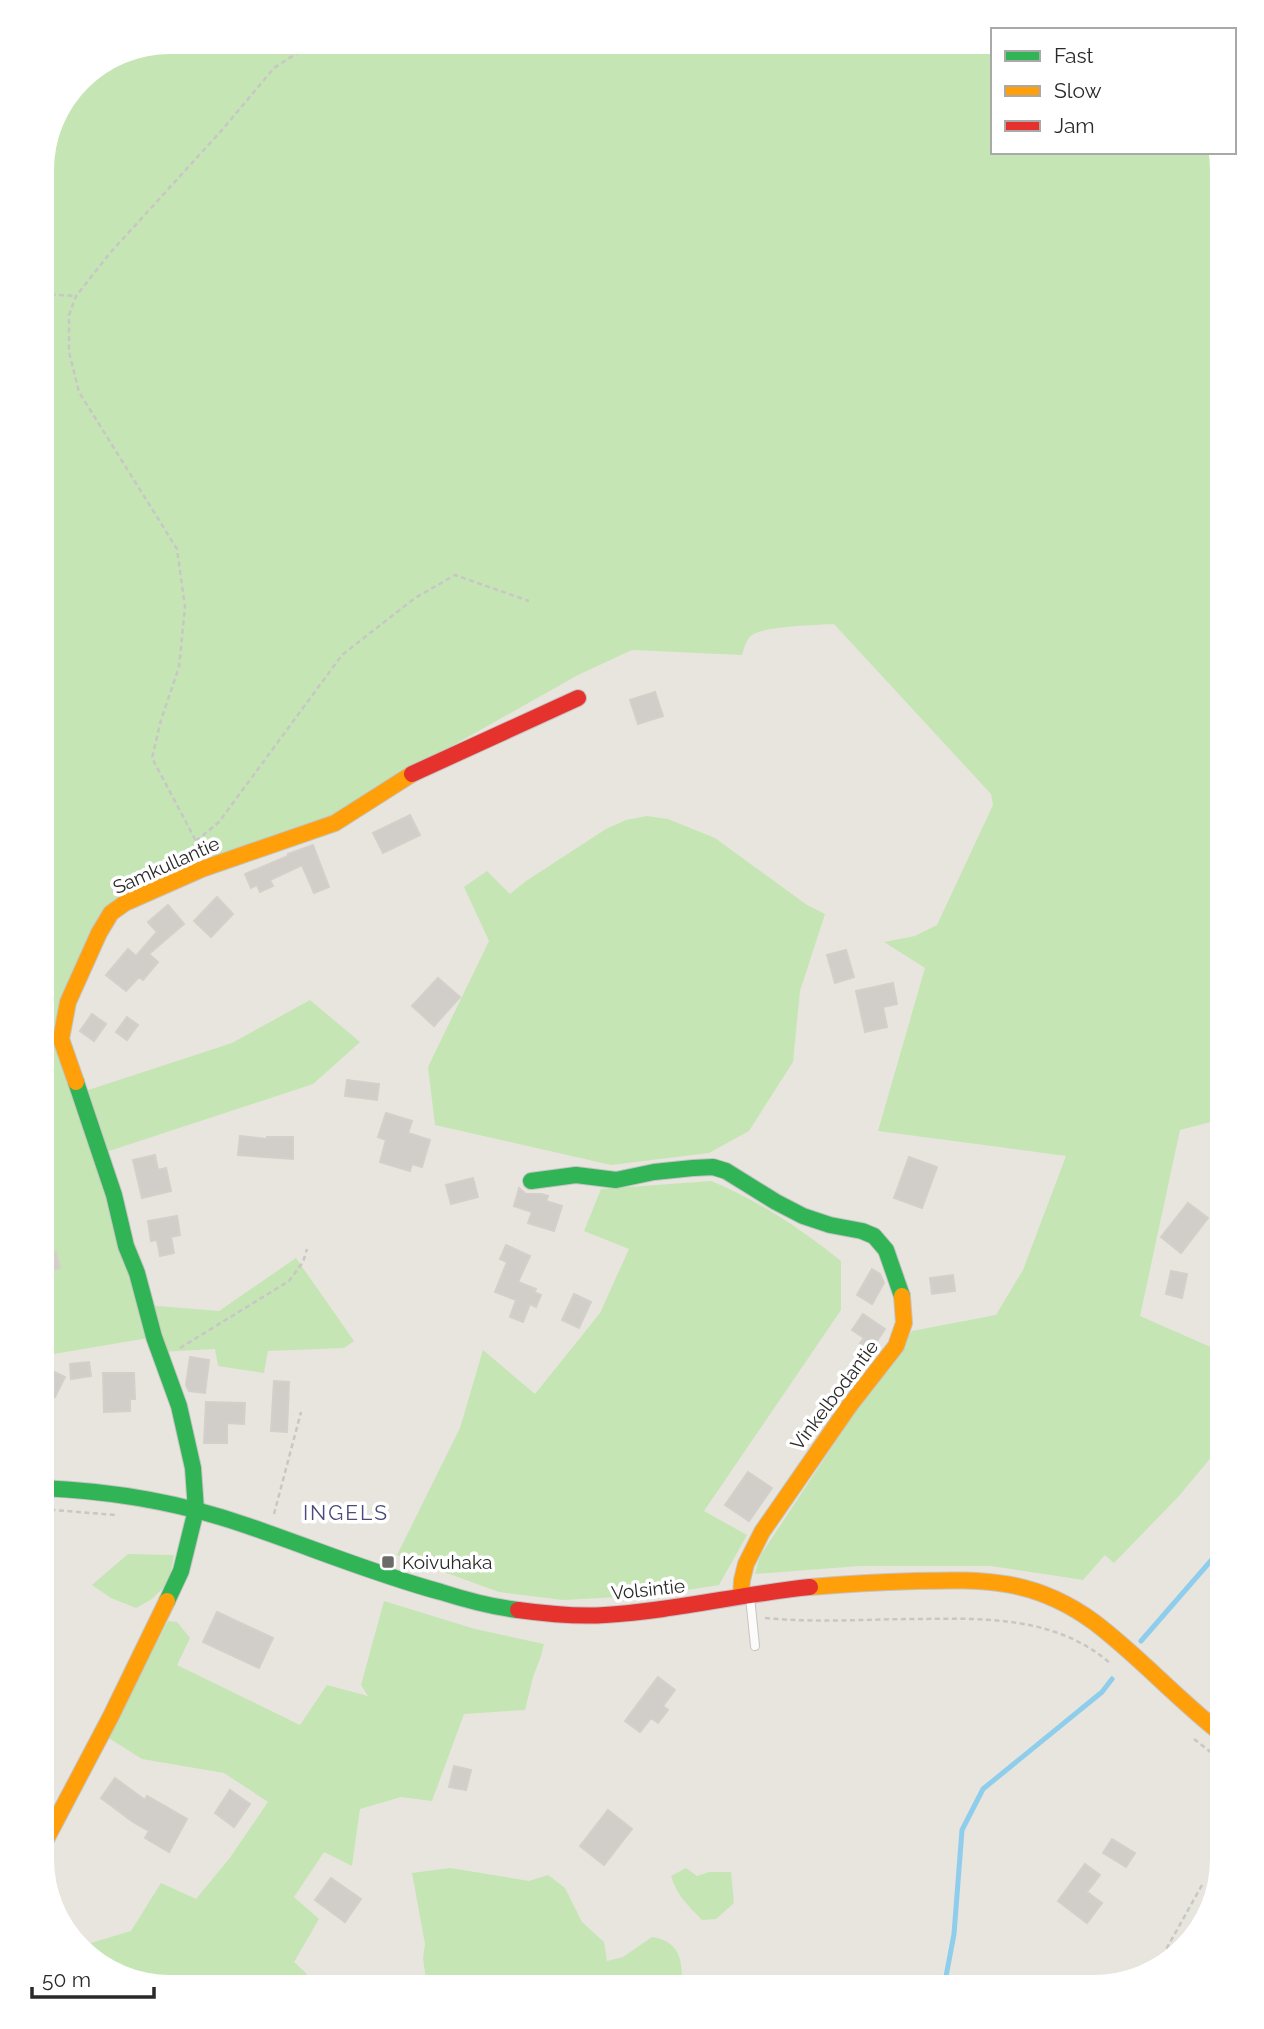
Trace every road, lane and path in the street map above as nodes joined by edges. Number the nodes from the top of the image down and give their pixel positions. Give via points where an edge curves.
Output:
1 (296, 54) edge
2 (54, 295) edge
3 (76, 296) junction
4 (528, 601) dead end
5 (578, 698) dead end
6 (196, 841) junction
7 (202, 869) junction
8 (531, 1181) dead end
9 (307, 1249) dead end
10 (162, 1359) junction
11 (301, 1412) dead end
12 (54, 1489) edge
13 (197, 1510) junction
14 (270, 1533) junction
15 (746, 1596) junction
16 (751, 1617) junction
17 (755, 1646) dead end
18 (1117, 1669) dead end
19 (1210, 1724) edge
20 (1189, 1735) dead end
21 (1210, 1752) edge
22 (54, 1824) edge
23 (1202, 1885) dead end
24 (1166, 1949) edge

1 - 3 path via 274,68
2 - 3 path
3 - 6 path via 69,315 69,352 79,392 177,549 185,607 179,667 152,758
4 - 6 path via 455,575 415,598 342,655 219,822
5 - 7 street, Samkullantie via 404,778 335,822
6 - 7 path
7 - 10 street, Samkullantie via 111,913 68,1002 61,1039 114,1195
8 - 15 street, Vinkelbodantie via 576,1175 616,1180 713,1167 800,1215 862,1230 882,1243 904,1301 899,1341 774,1513 741,1578
9 - 10 path via 289,1281
10 - 13 street, Samkullantie via 186,1436
11 - 14 path
12 - 13 street, Volsintie
13 - 14 street, Volsintie
13 - 22 street via 181,1571
14 - 15 street, Volsintie via 484,1603 560,1615 660,1611
15 - 16 lane
15 - 19 street, Volsintie via 895,1582 974,1580 1026,1587 1065,1601 1095,1621
16 - 17 lane
16 - 18 path via 794,1621 1002,1619 1050,1630 1101,1655
20 - 21 path
23 - 24 path

